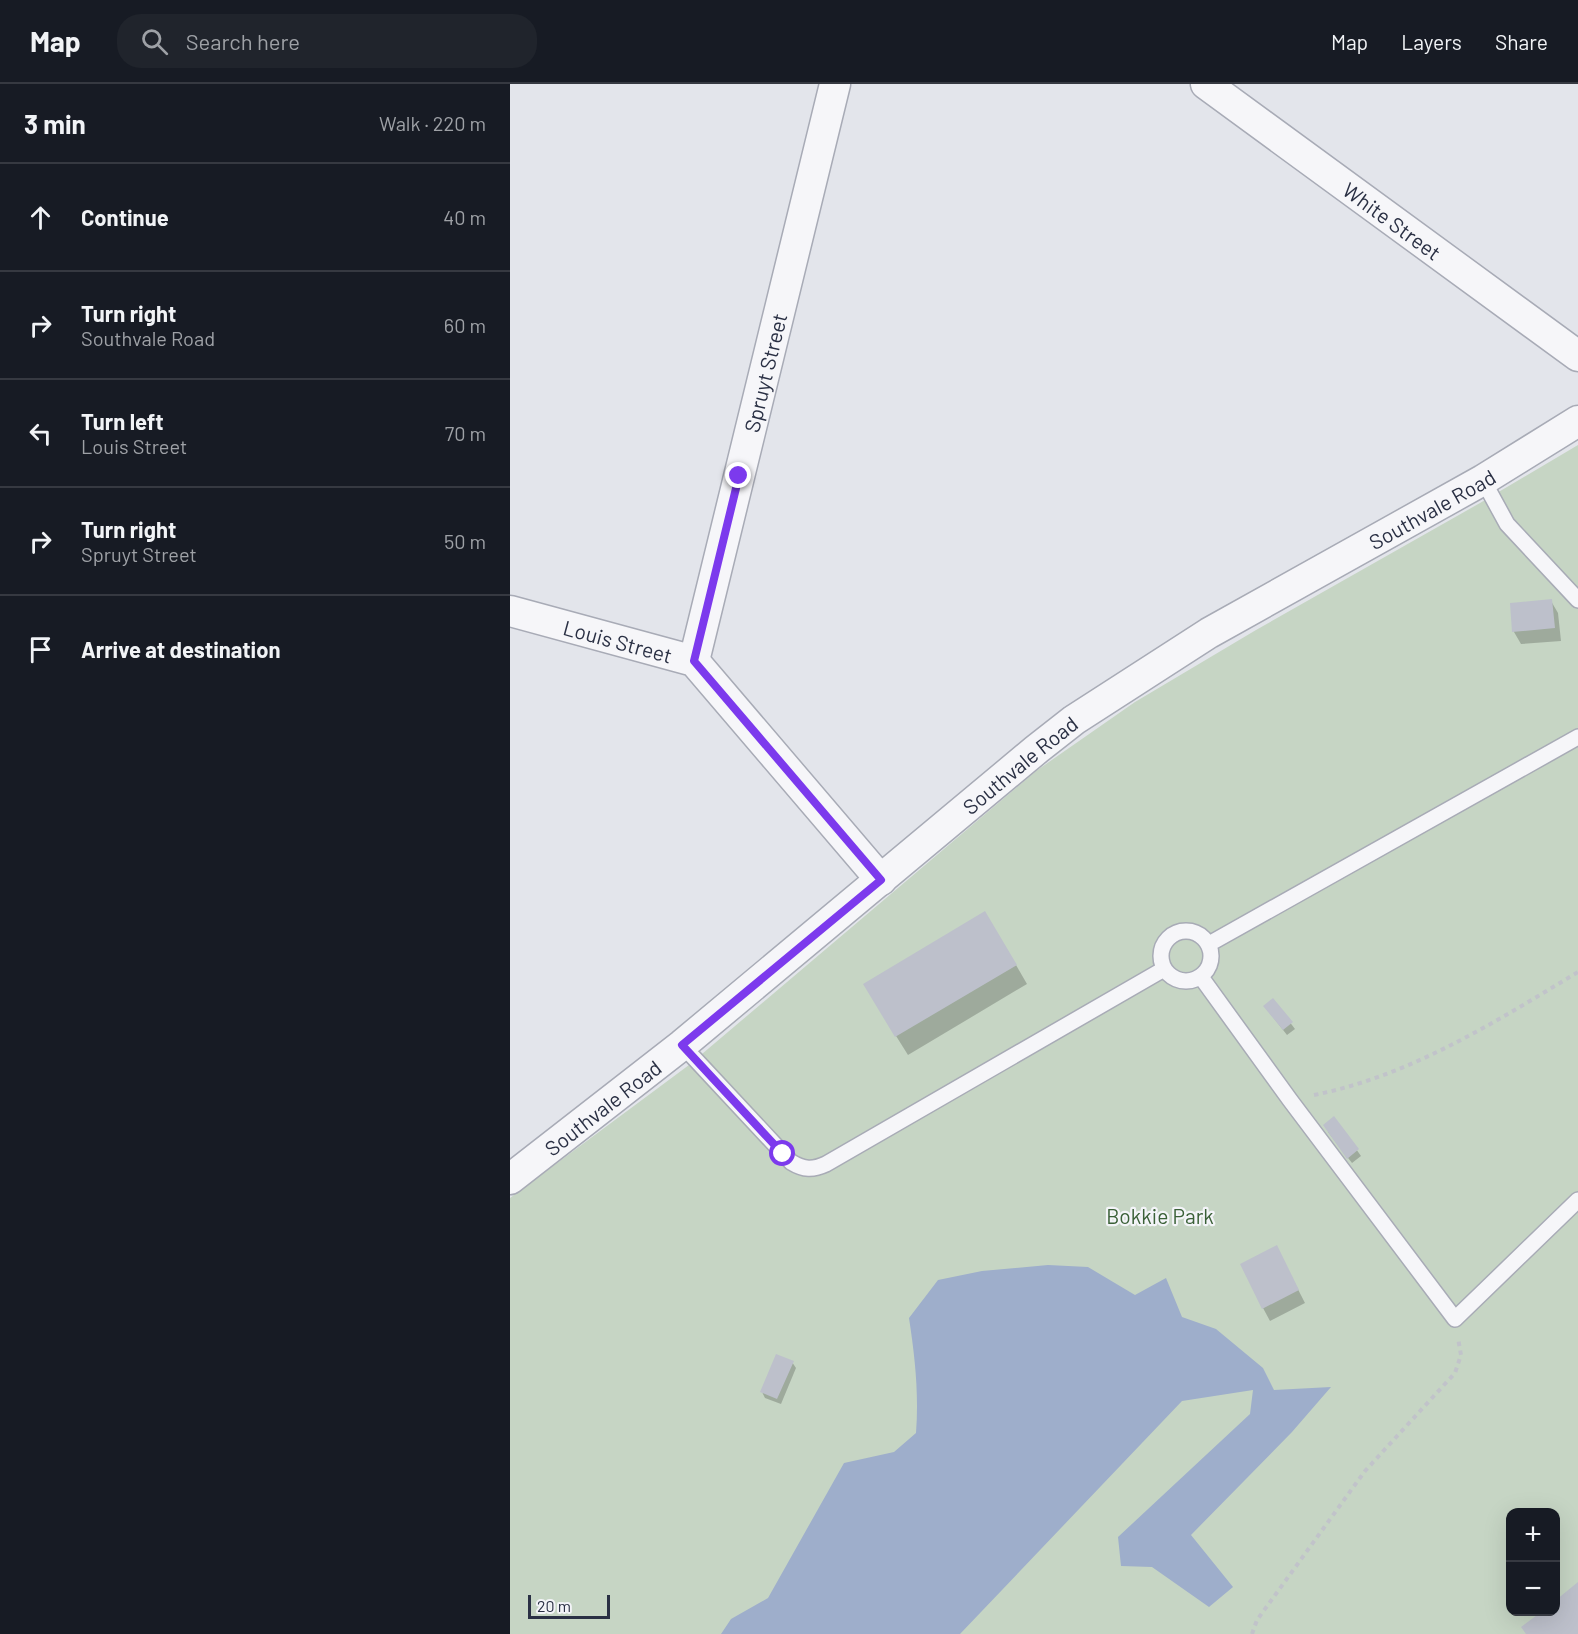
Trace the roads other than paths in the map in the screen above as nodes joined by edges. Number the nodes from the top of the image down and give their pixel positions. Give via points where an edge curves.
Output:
1 (835, 84) edge
2 (1206, 84) edge
3 (1578, 356) edge
4 (1578, 421) edge
5 (1483, 480) junction
6 (1578, 600) edge
7 (510, 611) edge
8 (694, 661) junction
9 (1578, 737) edge
10 (881, 880) junction
11 (1209, 944) junction
12 (1164, 969) junction
13 (1201, 977) junction
14 (682, 1045) junction
15 (510, 1179) edge
16 (1578, 1200) edge

1 - 8 street, Spruyt Street
2 - 3 street, White Street
4 - 5 street, Southvale Road
5 - 6 lane via 1507,524
5 - 10 street, Southvale Road via 1209,633 1112,694 1037,749
7 - 8 street, Louis Street
8 - 10 street, Louis Street
9 - 11 lane
10 - 14 street, Southvale Road
11 - 12 lane via 1197,933 1174,934 1160,953
11 - 13 lane via 1212,958
12 - 13 lane via 1180,981
12 - 14 lane via 814,1169 791,1162
13 - 16 lane via 1455,1319
14 - 15 street, Southvale Road

